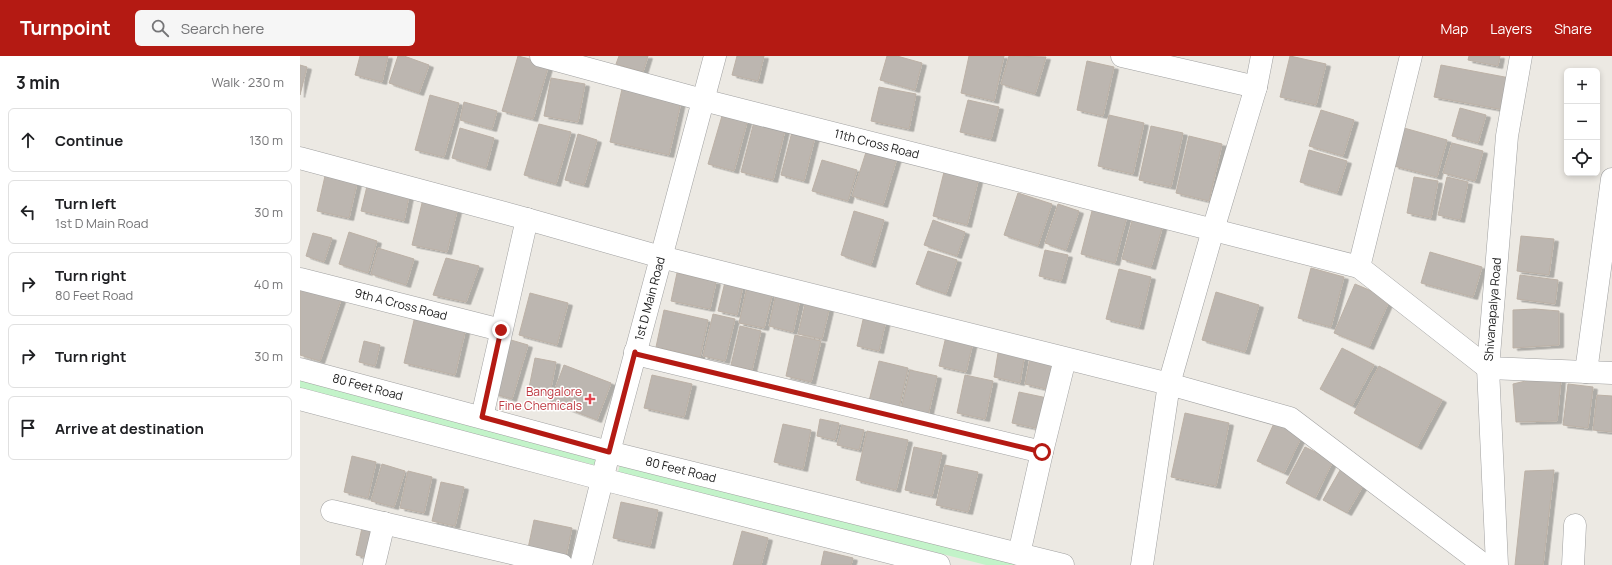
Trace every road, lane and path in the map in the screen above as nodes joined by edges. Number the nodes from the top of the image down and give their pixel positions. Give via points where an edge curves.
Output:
1 (541, 56) edge
2 (715, 56) edge
3 (1122, 56) edge
4 (1262, 56) edge
5 (1411, 56) edge
6 (1521, 56) edge
7 (1256, 87) junction
8 (702, 100) junction
9 (300, 158) edge
10 (1612, 180) edge
11 (527, 219) junction
12 (1213, 230) junction
13 (661, 257) junction
14 (1359, 267) junction
15 (300, 279) edge
16 (501, 330) junction
17 (635, 352) junction
18 (1065, 358) junction
19 (1488, 368) junction
20 (300, 369) edge
21 (1586, 372) junction
22 (1612, 373) edge
23 (1169, 384) junction
24 (300, 399) edge
25 (482, 417) junction
26 (609, 452) junction
27 (1042, 452) junction
28 (602, 479) junction
29 (332, 511) dead end
30 (384, 523) junction
31 (1575, 525) dead end
32 (1019, 554) junction
33 (374, 565) edge
34 (562, 565) edge
35 (581, 565) edge
36 (939, 565) edge
37 (1063, 565) edge
38 (1142, 565) edge
39 (1484, 565) edge
40 (1496, 565) edge
41 (1574, 565) edge

1 - 8 street, 11th Cross Road
2 - 8 street, 1st D Main Road
3 - 7 street
4 - 7 street
5 - 14 street
6 - 19 street, Shivanapalya Road via 1508,136
7 - 12 street
8 - 12 street, 11th Cross Road
8 - 13 street, 1st D Main Road
9 - 11 street
10 - 21 street
11 - 13 street
11 - 16 street
12 - 14 street, 11th Cross Road
12 - 23 street
13 - 17 street, 1st D Main Road
13 - 18 street
14 - 19 street
15 - 16 street, 9th A Cross Road
16 - 25 street
17 - 26 street, 1st D Main Road
17 - 27 street
18 - 23 street
18 - 27 street
19 - 21 street
19 - 40 street, Shivanapalya Road
20 - 25 street, 80 Feet Road
21 - 22 street
23 - 38 street
23 - 39 street via 1290,418
24 - 28 street
25 - 26 street, 80 Feet Road
26 - 28 street, 1st D Main Road
26 - 32 street, 80 Feet Road
27 - 32 street
28 - 35 street, 1st D Main Road
28 - 36 street
29 - 30 street
30 - 33 street
30 - 34 street
31 - 41 street
32 - 37 street, 80 Feet Road

